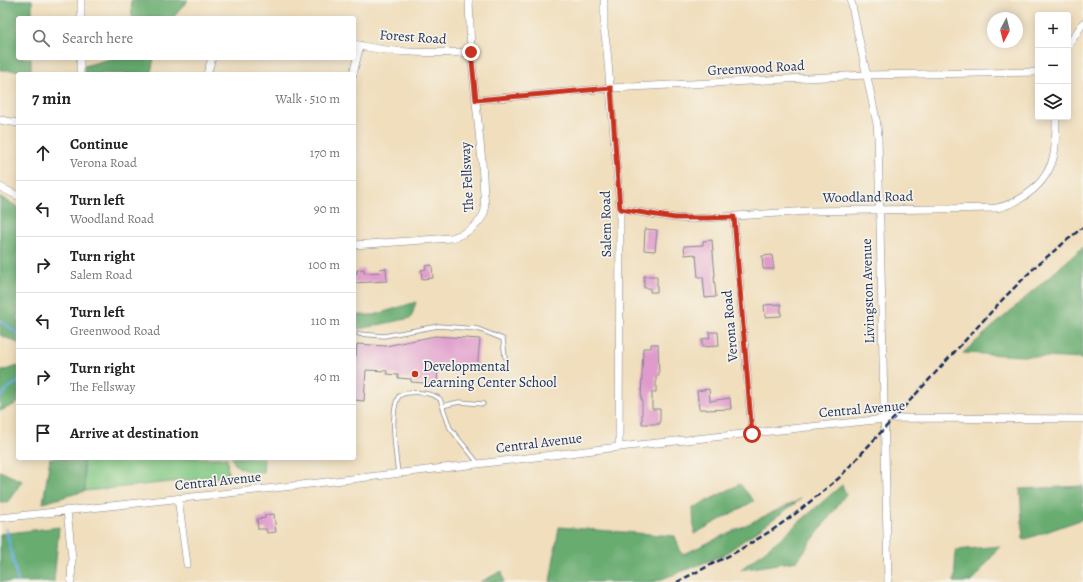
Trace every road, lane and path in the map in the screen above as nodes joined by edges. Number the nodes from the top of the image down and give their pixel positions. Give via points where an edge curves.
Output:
1 (81, 0) edge
2 (469, 0) edge
3 (604, 0) edge
4 (851, 2) dead end
5 (81, 16) edge
6 (1083, 23) edge
7 (1071, 41) edge
8 (357, 44) edge
9 (471, 52) junction
10 (80, 60) edge
11 (211, 60) edge
12 (355, 60) edge
13 (80, 72) edge
14 (208, 72) edge
15 (353, 72) edge
16 (1035, 72) edge
17 (866, 75) junction
18 (611, 88) junction
19 (476, 100) junction
20 (0, 120) edge
21 (1056, 120) edge
22 (16, 123) edge
23 (0, 187) edge
24 (16, 195) edge
25 (620, 209) junction
26 (879, 209) junction
27 (734, 217) junction
28 (356, 245) edge
29 (359, 334) dead end
30 (505, 356) dead end
31 (483, 404) dead end
32 (442, 406) junction
33 (885, 419) junction
34 (1083, 419) edge
35 (752, 434) junction
36 (619, 447) junction
37 (479, 464) junction
38 (398, 473) junction
39 (178, 498) junction
40 (67, 510) junction
41 (0, 518) edge
42 (187, 564) dead end
43 (71, 582) edge
44 (888, 582) edge

1 - 5 street
2 - 9 street, The Fellsway
3 - 18 street, Salem Road via 604,29
4 - 17 street, Livingston Avenue
6 - 7 street
8 - 9 street, Forest Road via 407,52
9 - 19 street, The Fellsway
10 - 13 street
11 - 14 street
12 - 15 street
16 - 17 street, Greenwood Road
17 - 18 street, Greenwood Road
17 - 26 street, Livingston Avenue via 877,124
18 - 19 street, Greenwood Road
18 - 25 street, Salem Road
19 - 28 street, The Fellsway via 485,210 483,217 470,230 451,238
20 - 22 street
21 - 26 street, Woodland Road via 1054,155 1049,169 1036,187 1018,200 990,208
23 - 24 street
25 - 27 street, Woodland Road via 675,218
25 - 36 street, Salem Road
26 - 27 street, Woodland Road
26 - 33 street, Livingston Avenue
27 - 35 street, Verona Road
29 - 30 lane via 384,336 438,326 478,329 503,339
31 - 32 lane via 459,402
32 - 37 lane via 450,428
32 - 38 lane via 440,399 429,394 406,393 397,398 395,439
33 - 34 street, Central Avenue
33 - 35 street, Central Avenue
33 - 44 street, Livingston Avenue
35 - 36 street, Central Avenue
36 - 37 street, Central Avenue
37 - 38 street, Central Avenue
38 - 39 street, Central Avenue
39 - 40 street, Central Avenue
39 - 42 street
40 - 41 street, Central Avenue
40 - 43 street via 72,558

